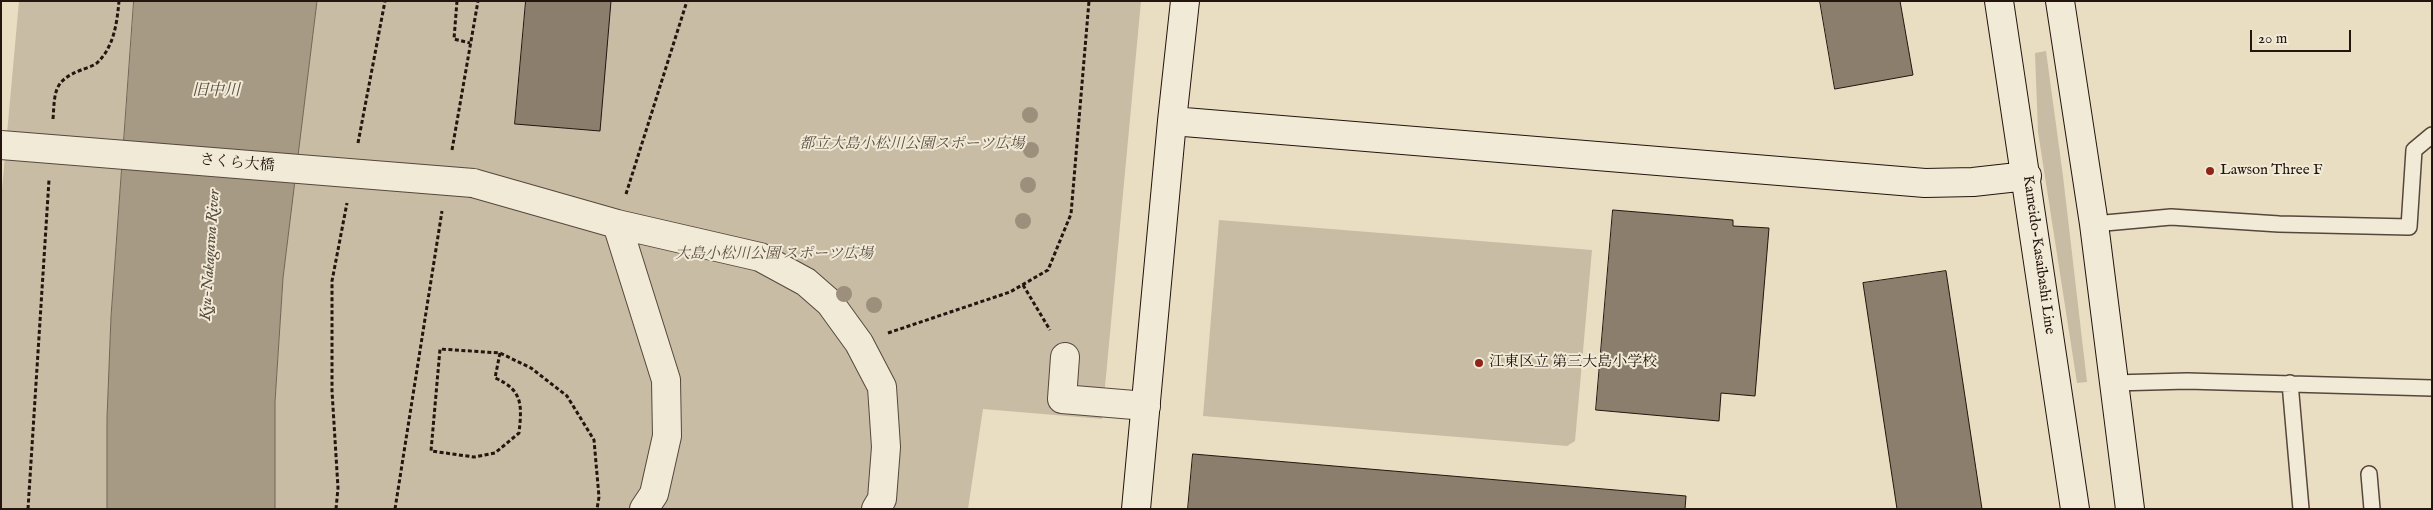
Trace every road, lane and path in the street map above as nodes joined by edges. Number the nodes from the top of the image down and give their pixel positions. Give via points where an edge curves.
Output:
1 (119, 1) edge
2 (385, 1) edge
3 (457, 1) edge
4 (478, 1) edge
5 (687, 1) edge
6 (1089, 1) edge
7 (1185, 1) edge
8 (1999, 1) edge
9 (2060, 1) edge
10 (470, 43) junction
11 (1172, 121) junction
12 (53, 122) dead end
13 (2432, 135) edge
14 (1, 145) edge
15 (358, 146) dead end
16 (452, 151) dead end
17 (50, 172) dead end
18 (2027, 176) junction
19 (348, 194) dead end
20 (442, 210) dead end
21 (616, 224) junction
22 (2094, 224) junction
23 (1023, 285) junction
24 (859, 343) junction
25 (500, 354) junction
26 (1065, 357) joint
27 (2114, 383) junction
28 (2290, 384) junction
29 (2432, 388) edge
30 (1146, 406) junction
31 (2369, 474) dead end
32 (28, 509) edge
33 (336, 509) edge
34 (395, 509) edge
35 (597, 509) edge
36 (644, 509) edge
37 (876, 509) edge
38 (1136, 509) edge
39 (2075, 509) edge
40 (2130, 509) edge
41 (2301, 509) edge
42 (2372, 509) edge

1 - 12 path via 110,47 97,63 65,76 55,92
2 - 15 path
3 - 10 path via 454,39
4 - 10 path
5 - 21 path
6 - 23 path via 1072,214 1048,270
7 - 11 street
8 - 18 street, Kameido-Kasaibashi Line
9 - 22 street
10 - 16 path
11 - 18 street via 1925,183
11 - 30 street
13 - 22 lane via 2414,150 2409,227 2171,217
14 - 21 street, さくら大橋, bridge via 473,183
17 - 32 path
18 - 39 street, Kameido-Kasaibashi Line
19 - 33 path via 332,281
20 - 34 path
21 - 24 street, さくら大橋 via 760,257 806,282 830,303
21 - 36 street via 666,380 667,436 654,494
22 - 27 street
23 - 24 path
23 - 26 path
24 - 37 street, さくら大橋 via 882,387 886,447 882,499
25 - 25 path via 495,378 511,385 522,407 519,432 495,453 474,457 431,451 440,349
25 - 35 path via 531,368 567,396 594,440 599,497
26 - 30 street via 1062,399
27 - 28 lane
27 - 40 street
28 - 29 lane
28 - 41 lane
30 - 38 street
31 - 42 lane

